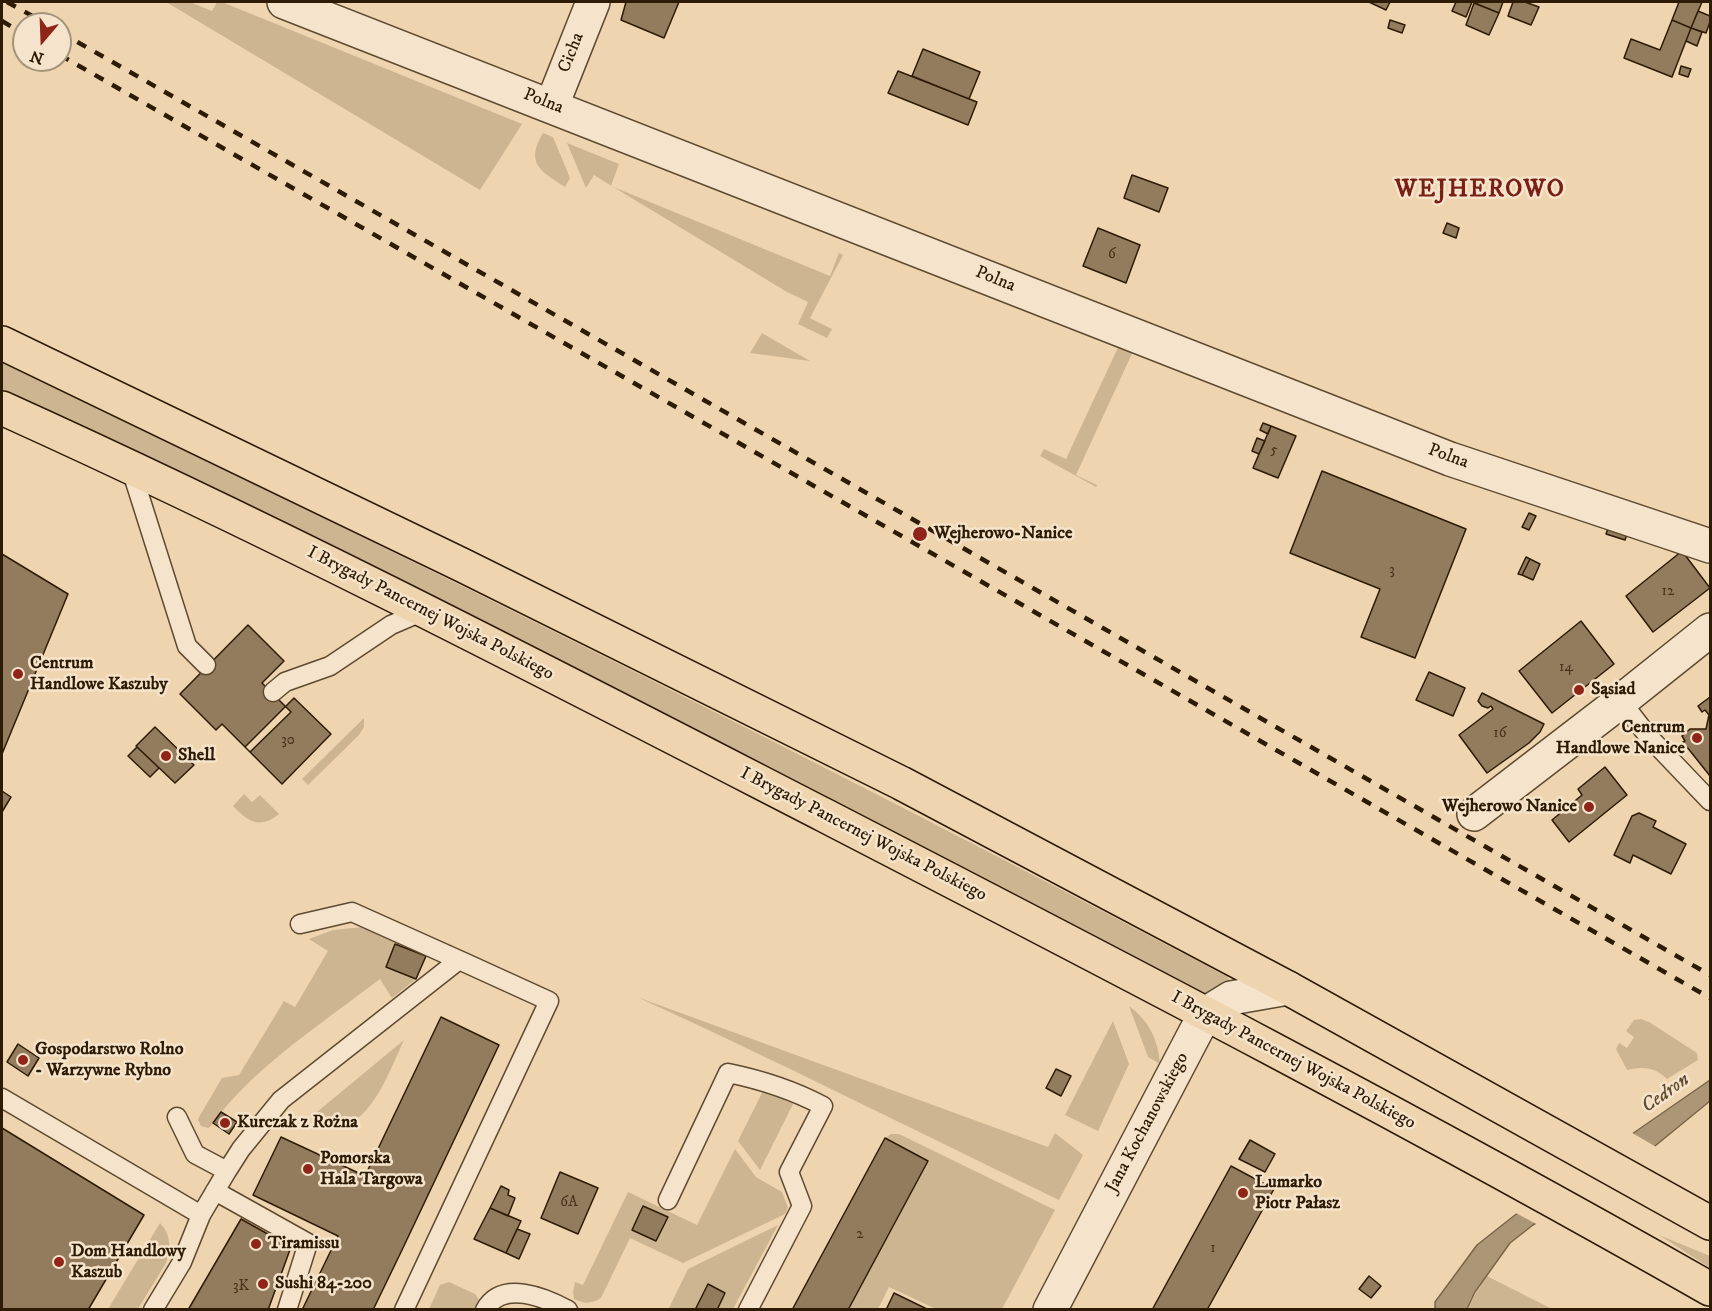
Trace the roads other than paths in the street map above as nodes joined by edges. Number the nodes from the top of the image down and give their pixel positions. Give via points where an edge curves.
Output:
1 (284, 2) edge
2 (593, 2) edge
3 (552, 105) junction
4 (2, 344) edge
5 (2, 408) edge
6 (130, 466) junction
7 (1710, 546) edge
8 (426, 610) junction
9 (1710, 630) edge
10 (206, 665) dead end
11 (273, 692) dead end
12 (1621, 701) junction
13 (1710, 801) edge
14 (1474, 814) dead end
15 (300, 924) dead end
16 (459, 960) junction
17 (1288, 988) junction
18 (1205, 1014) junction
19 (2, 1098) edge
20 (177, 1117) dead end
21 (227, 1171) junction
22 (215, 1191) junction
23 (668, 1200) dead end
24 (201, 1215) junction
25 (1710, 1223) edge
26 (1710, 1289) edge
27 (153, 1310) edge
28 (287, 1310) edge
29 (404, 1310) edge
30 (485, 1310) edge
31 (568, 1310) edge
32 (748, 1310) edge
33 (1050, 1310) edge

1 - 3 street, Polna
2 - 3 street, Cicha
3 - 7 street, Polna via 1450,459
4 - 17 main road via 462,565 901,783
5 - 6 main road, I Brygady Pancernej Wojska Polskiego
6 - 8 main road, I Brygady Pancernej Wojska Polskiego
6 - 10 lane via 187,646
8 - 11 lane via 392,625 330,666 285,682
8 - 18 main road, I Brygady Pancernej Wojska Polskiego
9 - 12 street
12 - 13 lane via 1648,736
12 - 14 street
15 - 16 lane via 352,912
16 - 21 lane via 281,1100
16 - 29 lane via 549,1001
17 - 18 street via 1231,998
17 - 25 main road
18 - 26 main road, I Brygady Pancernej Wojska Polskiego
18 - 33 street, Jana Kochanowskiego
19 - 24 lane
20 - 21 lane via 195,1154
21 - 22 lane
22 - 24 lane
22 - 28 lane via 308,1243
23 - 32 lane via 728,1073 800,1094 823,1106 789,1172 802,1206
24 - 27 lane via 182,1262
30 - 31 lane via 497,1298 524,1293 543,1297

